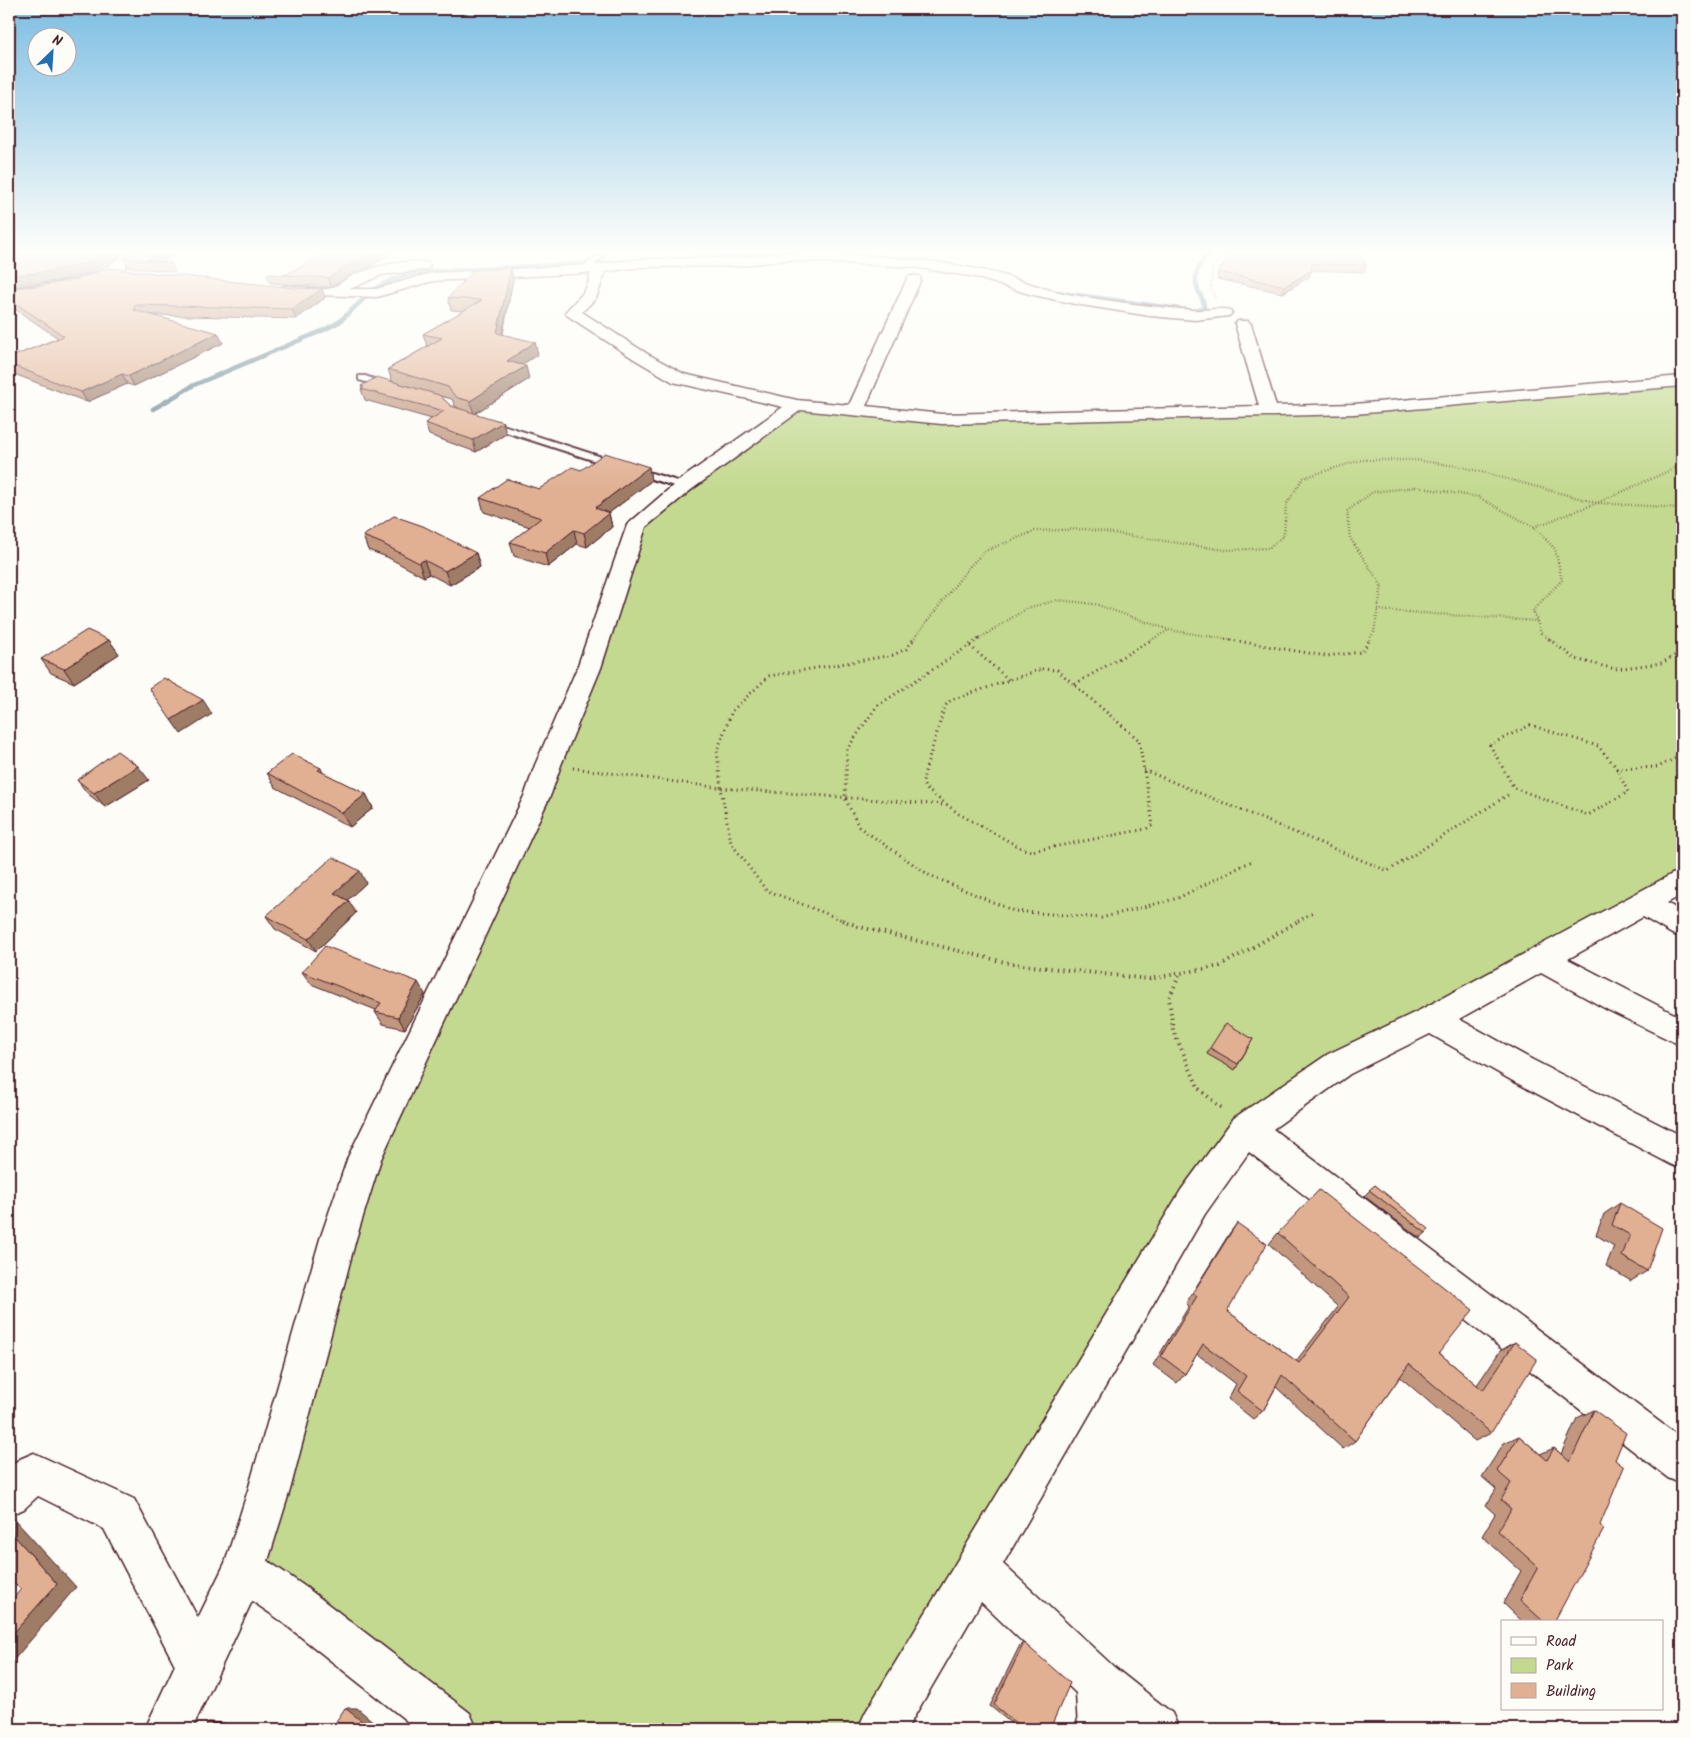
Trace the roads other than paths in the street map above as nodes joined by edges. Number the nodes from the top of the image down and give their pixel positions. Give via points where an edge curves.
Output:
1 (599, 330) edge
2 (891, 330) edge
3 (1245, 330) edge
4 (362, 378) dead end
5 (1682, 381) edge
6 (400, 389) edge
7 (796, 405) junction
8 (855, 411) junction
9 (1269, 411) junction
10 (477, 420) edge
11 (684, 486) junction
12 (1682, 882) edge
13 (1643, 903) junction
14 (1682, 926) edge
15 (1542, 959) junction
16 (1431, 1019) junction
17 (1682, 1033) edge
18 (1246, 1129) junction
19 (1682, 1153) edge
20 (1682, 1464) edge
21 (9, 1494) edge
22 (976, 1568) junction
23 (244, 1570) junction
24 (199, 1665) junction
25 (1098, 1683) junction
26 (168, 1729) edge
27 (454, 1729) edge
28 (882, 1729) edge
29 (1100, 1729) edge
30 (1156, 1729) edge

1 - 7 street via 679,378
2 - 8 street
3 - 9 street
4 - 6 lane
5 - 9 street via 1354,409
7 - 8 street
7 - 11 street
8 - 9 street via 942,419
10 - 11 lane
11 - 23 street via 637,525 588,668 538,794 365,1157 338,1239
12 - 13 street
13 - 14 street
13 - 15 street
15 - 16 street
15 - 17 street
16 - 18 street via 1339,1064
16 - 19 street
18 - 20 street
18 - 22 street via 1193,1202
21 - 24 street via 34,1473 119,1514
22 - 25 street
22 - 28 street
23 - 24 street
23 - 27 street via 292,1603
24 - 26 street
25 - 29 street
25 - 30 street

